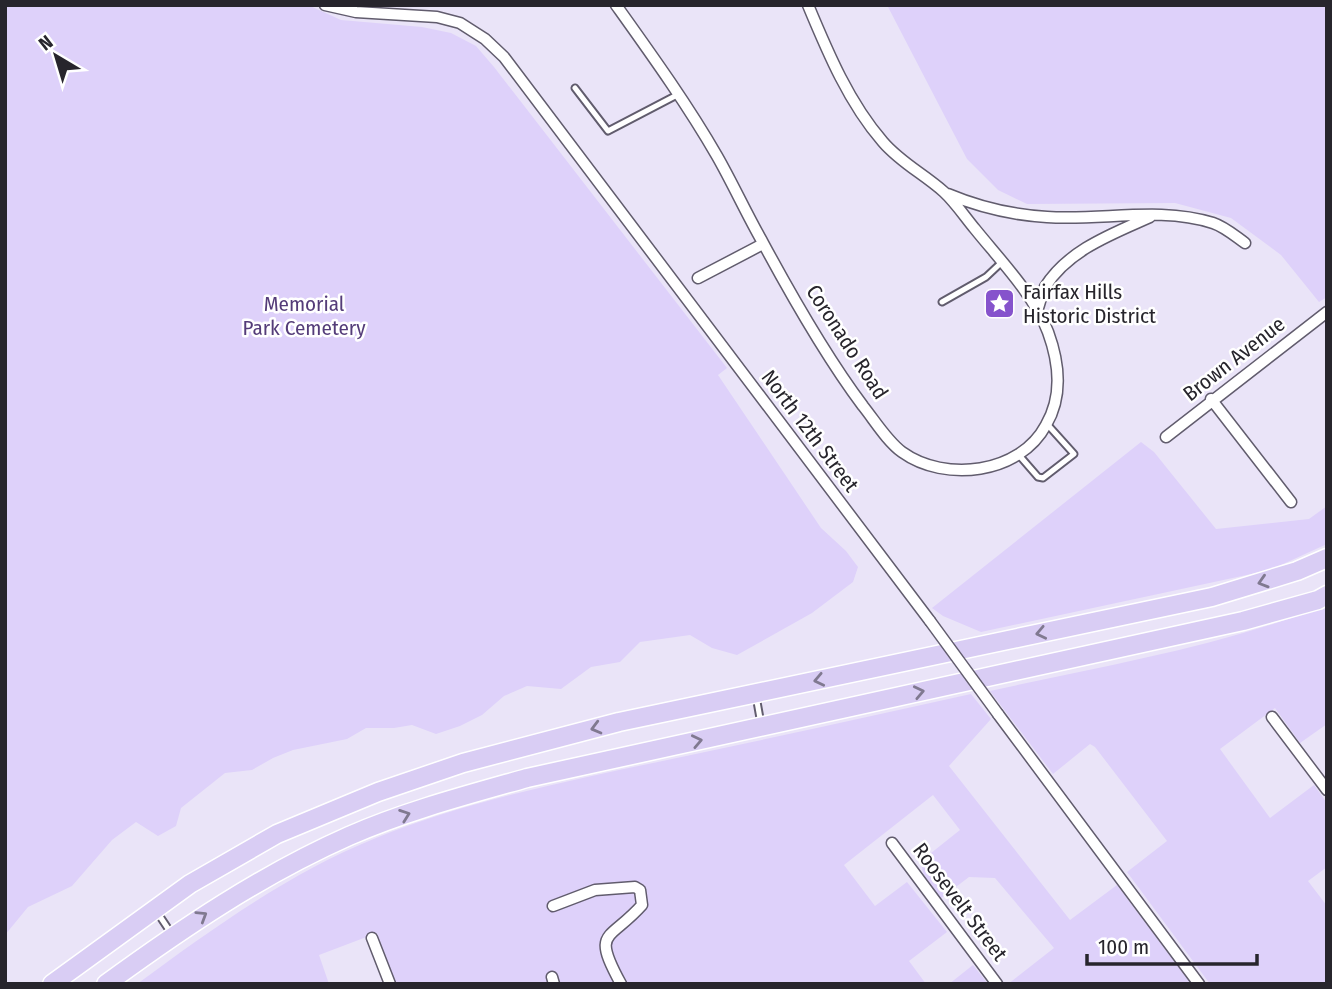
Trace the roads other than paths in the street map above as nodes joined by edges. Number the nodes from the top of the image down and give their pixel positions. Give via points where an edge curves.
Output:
1 (325, 5) edge
2 (616, 5) edge
3 (808, 5) edge
4 (575, 88) dead end
5 (677, 94) junction
6 (945, 193) junction
7 (1156, 215) junction
8 (1245, 243) dead end
9 (763, 244) junction
10 (1002, 262) junction
11 (698, 278) dead end
12 (942, 302) dead end
13 (1038, 308) junction
14 (1327, 312) edge
15 (1211, 399) junction
16 (1047, 424) junction
17 (1166, 437) dead end
18 (1018, 454) junction
19 (1291, 502) dead end
20 (1327, 558) edge
21 (1327, 595) edge
22 (756, 693) junction
23 (1272, 717) dead end
24 (762, 726) junction
25 (1327, 790) edge
26 (892, 843) dead end
27 (553, 906) dead end
28 (156, 909) junction
29 (173, 935) junction
30 (372, 938) dead end
31 (52, 984) edge
32 (106, 984) edge
33 (390, 984) edge
34 (621, 984) edge
35 (997, 984) edge
36 (1199, 984) edge

1 - 36 street, North 12th Street, bridge via 460,23 504,57
2 - 5 street, Coronado Road
3 - 6 street via 867,123 905,164
4 - 5 lane via 608,131
5 - 9 street, Coronado Road via 717,155
6 - 7 street via 1005,211 1047,217
6 - 10 street, Coronado Road
7 - 8 street via 1214,224
7 - 13 street via 1074,256 1045,288
9 - 11 street
9 - 18 street, Coronado Road via 845,381 901,451 947,470 986,468
10 - 12 lane via 986,277
10 - 13 street, Coronado Road
13 - 16 street, Coronado Road via 1059,378
14 - 15 street, Brown Avenue
15 - 17 street, Brown Avenue
15 - 19 street
16 - 18 street, Coronado Road
16 - 18 lane via 1074,454 1043,478
20 -> 22 highway via 1212,597
24 -> 21 highway via 1243,621
22 - 24 lane
22 -> 28 highway via 619,722 463,763 378,792 276,834
23 - 25 street
29 -> 24 highway via 249,887 349,836 430,806 527,778
26 - 35 street, Roosevelt Street
27 - 34 street via 595,890 640,890 642,905 606,940 609,963
28 - 29 lane
28 - 31 highway
29 - 32 highway
30 - 33 street

